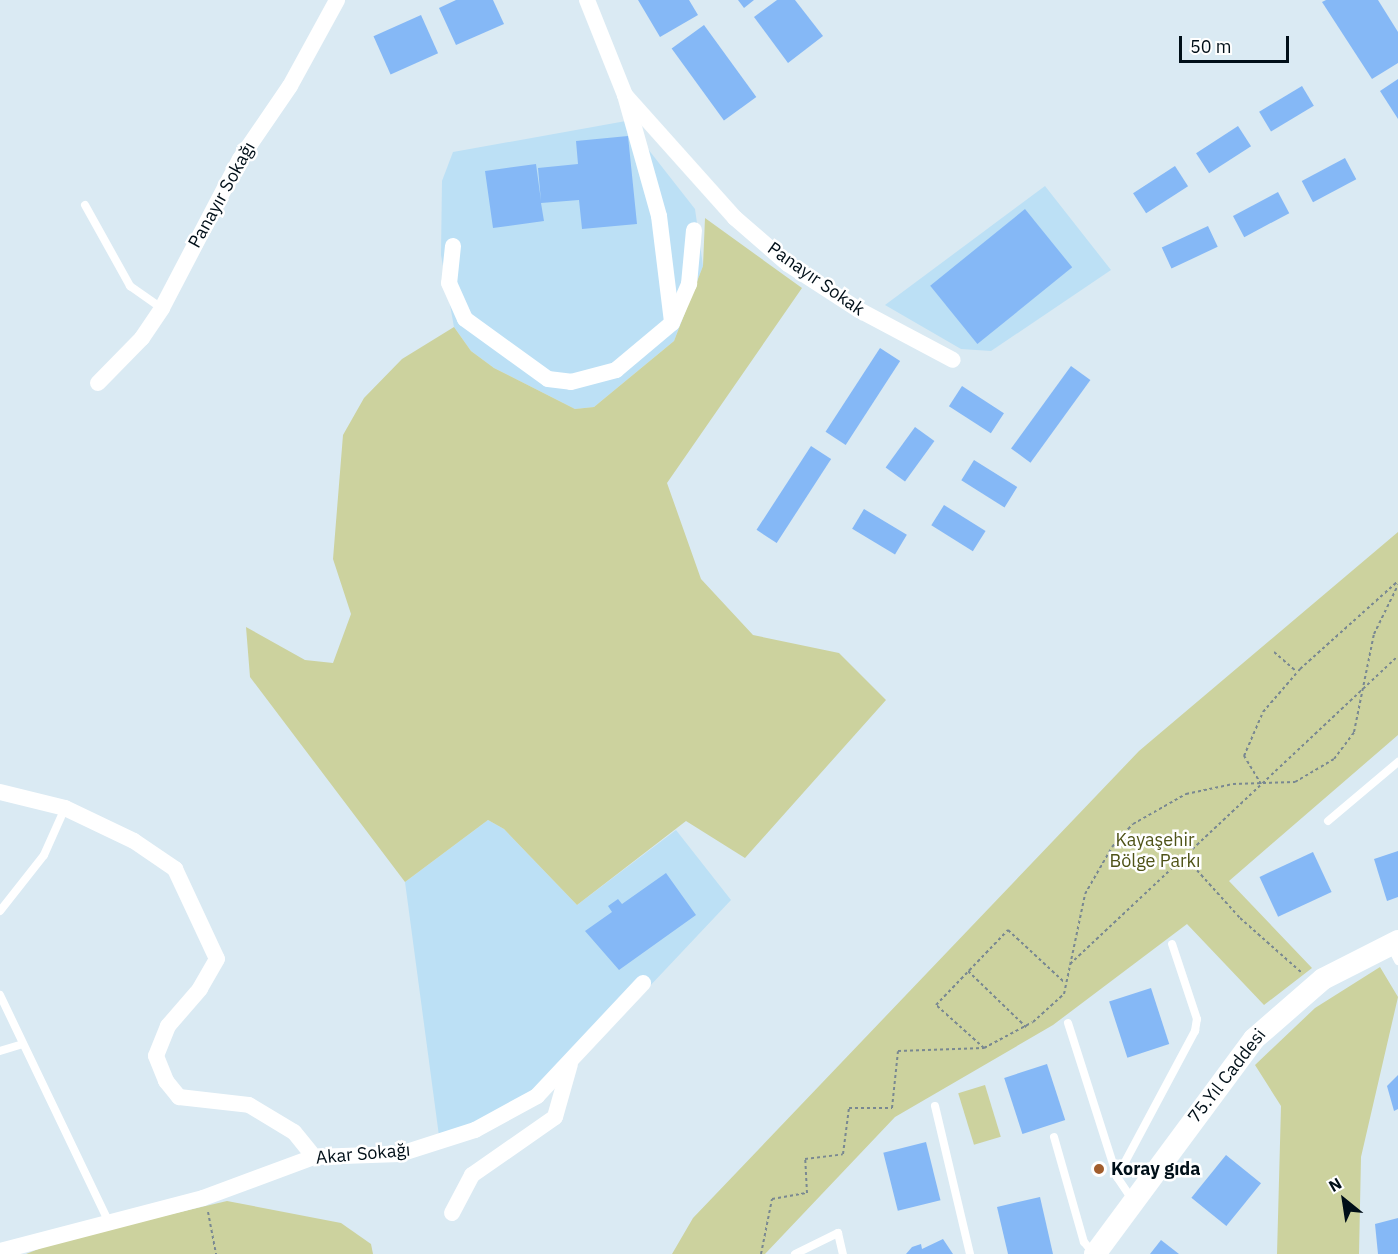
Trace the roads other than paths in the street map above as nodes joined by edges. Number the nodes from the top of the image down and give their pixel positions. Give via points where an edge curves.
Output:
1 (337, 0) edge
2 (587, 0) edge
3 (625, 95) junction
4 (86, 205) dead end
5 (694, 230) dead end
6 (453, 246) dead end
7 (162, 308) junction
8 (672, 323) junction
9 (953, 360) dead end
10 (98, 383) dead end
11 (1398, 762) edge
12 (0, 792) edge
13 (65, 808) junction
14 (1328, 821) dead end
15 (0, 911) edge
16 (1172, 944) dead end
17 (1395, 949) edge
18 (643, 983) dead end
19 (0, 995) edge
20 (1068, 1023) dead end
21 (23, 1044) junction
22 (0, 1051) edge
23 (570, 1064) junction
24 (935, 1106) dead end
25 (1054, 1137) dead end
26 (314, 1157) junction
27 (1117, 1177) junction
28 (1133, 1202) junction
29 (452, 1213) dead end
30 (109, 1222) junction
31 (0, 1251) edge
32 (795, 1254) edge
33 (843, 1254) edge
34 (970, 1254) edge
35 (1095, 1254) edge

1 - 7 street, Panayır Sokağı via 290,86 240,159
2 - 3 street
3 - 8 street via 659,216
3 - 9 street, Panayır Sokak via 735,218 788,264 859,310
4 - 7 lane via 130,286
5 - 8 street via 689,284
6 - 8 street via 449,283 465,319 548,379 571,382 616,370
7 - 10 street, Panayır Sokağı
11 - 14 lane
12 - 13 street
13 - 15 lane via 44,855
13 - 26 street via 134,841 175,869 217,959 200,989 168,1026 156,1056 166,1081 179,1097 249,1105 294,1132
16 - 27 lane via 1197,1018 1195,1031
17 - 28 street, 75.Yıl Caddesi via 1316,985 1254,1039
18 - 23 street, Akar Sokağı
19 - 21 lane
20 - 27 lane
21 - 22 lane
21 - 30 lane
23 - 26 street, Akar Sokağı via 529,1102 475,1130 400,1154
23 - 29 street via 555,1117 472,1175
24 - 34 lane
25 - 35 lane via 1084,1242
26 - 30 street, Akar Sokağı via 203,1198
27 - 28 lane
28 - 35 street, 75.Yıl Caddesi
30 - 31 street, Akar Sokağı
32 - 33 lane via 838,1233

